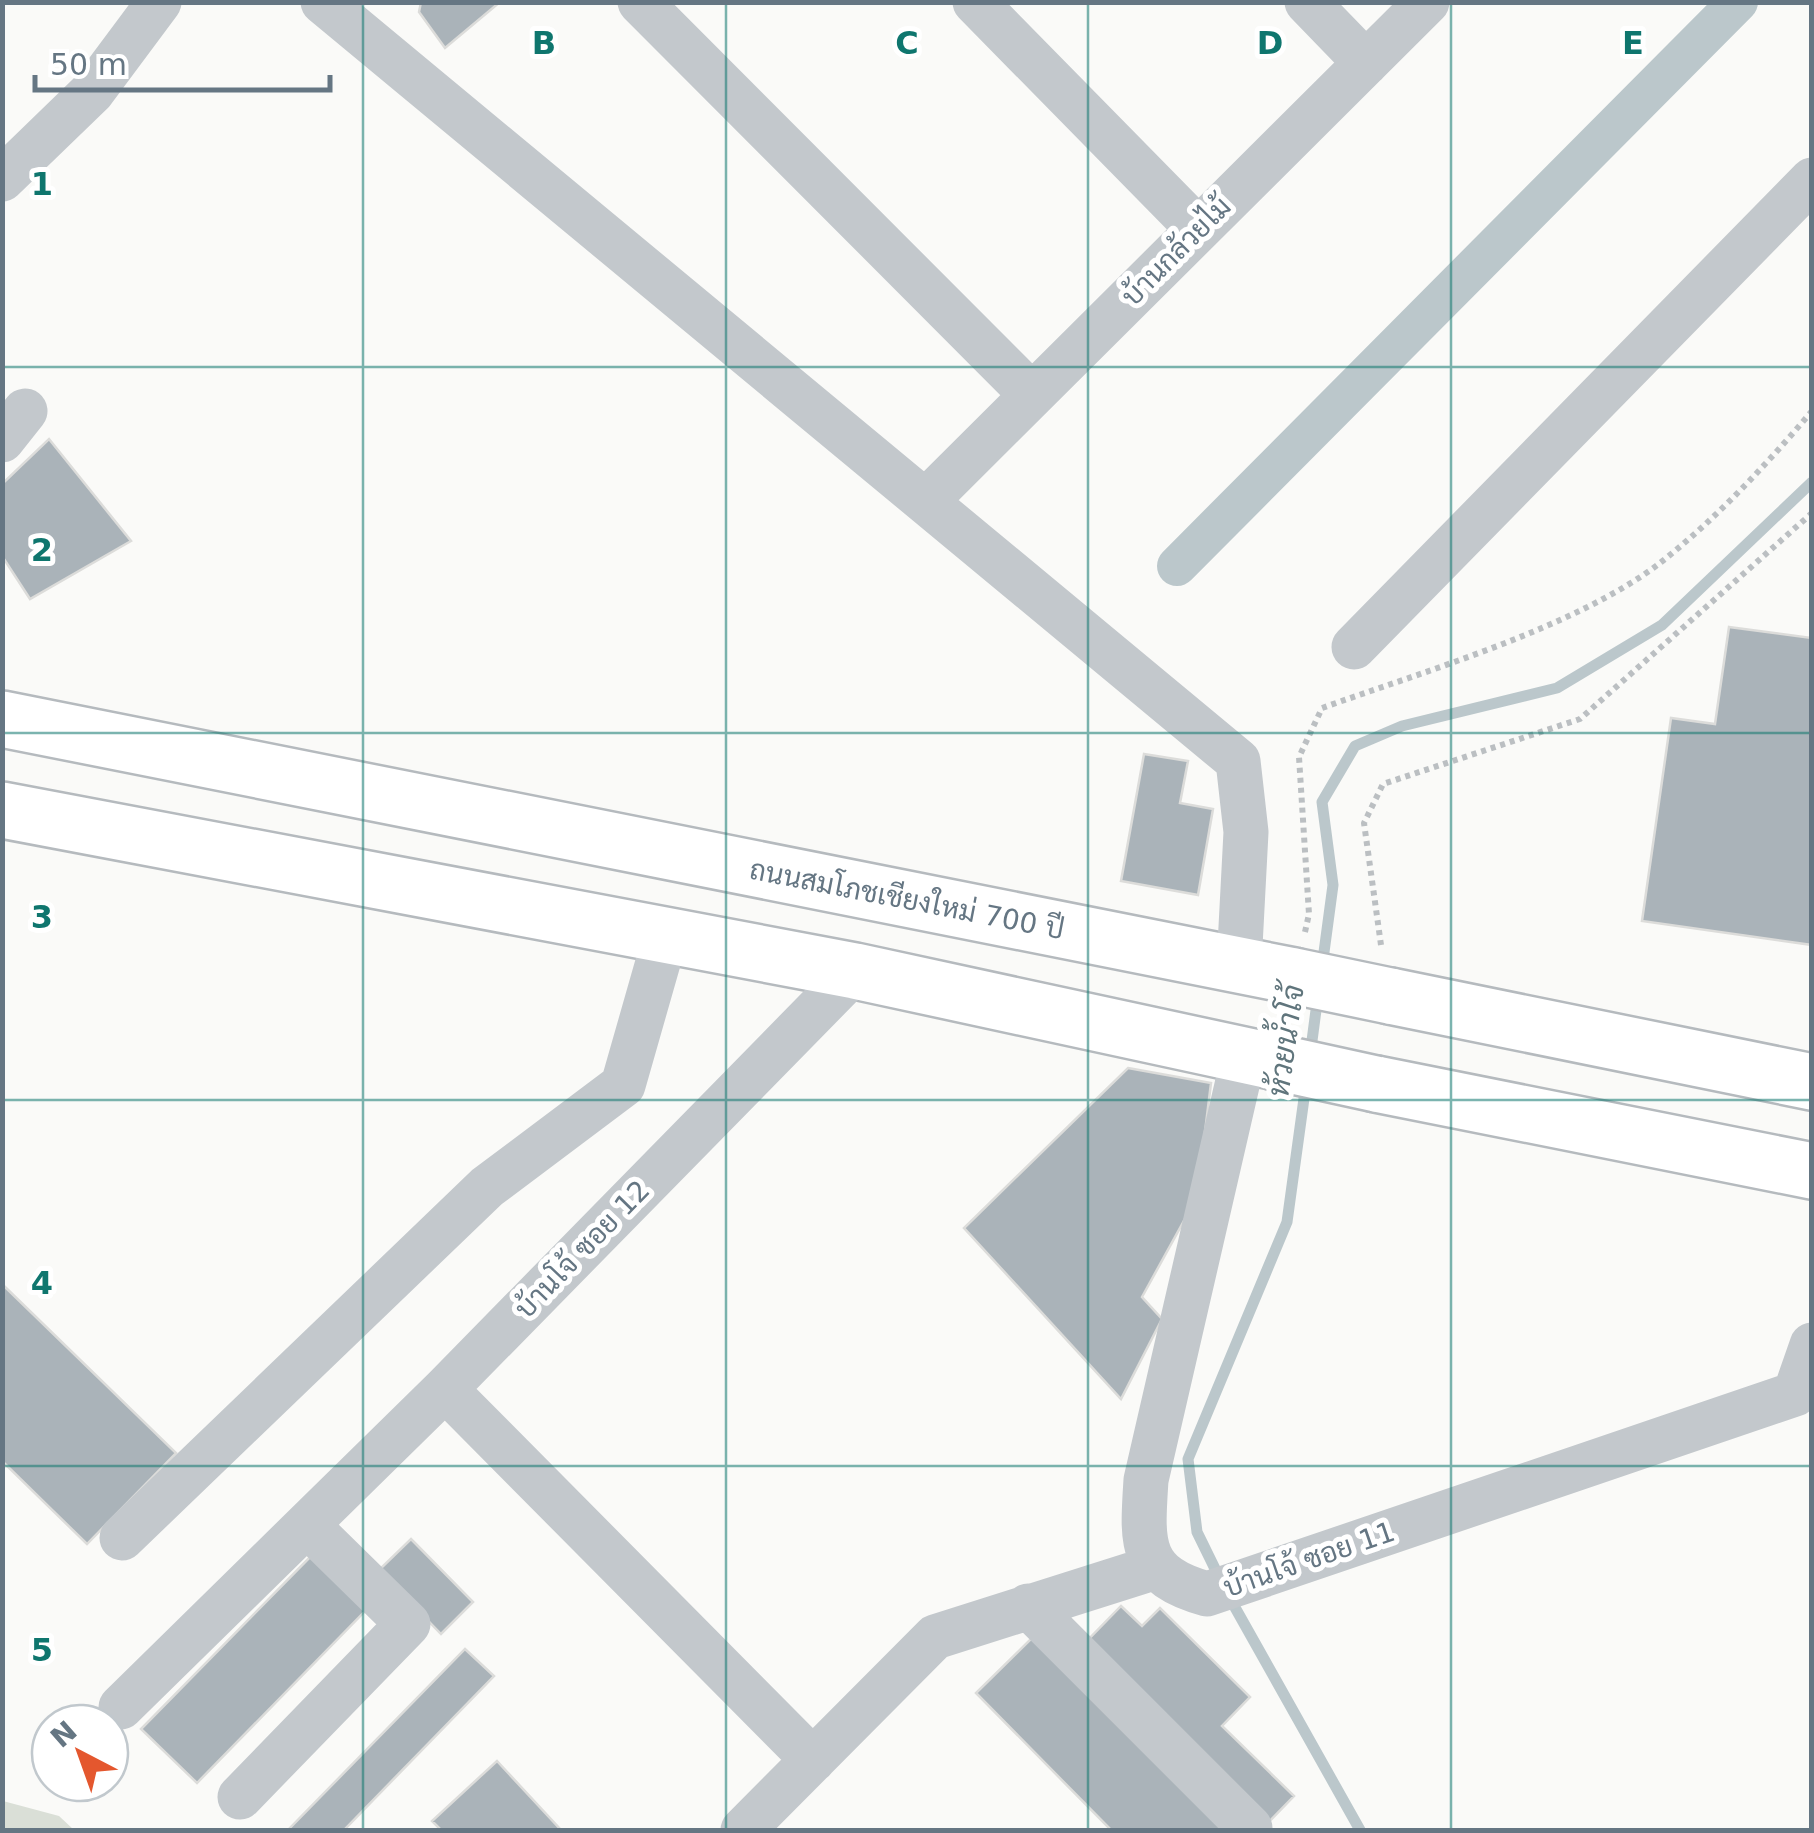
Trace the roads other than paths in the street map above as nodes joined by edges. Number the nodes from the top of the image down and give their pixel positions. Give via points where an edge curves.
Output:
1 (159, 2) edge
2 (640, 2) edge
3 (975, 2) edge
4 (1307, 2) edge
5 (1427, 2) edge
6 (333, 5) edge
7 (1366, 62) junction
8 (2, 179) edge
9 (1812, 180) edge
10 (1198, 230) junction
11 (1031, 394) junction
12 (927, 500) junction
13 (1354, 647) dead end
14 (2, 718) edge
15 (10, 823) edge
16 (666, 938) junction
17 (1239, 965) junction
18 (855, 971) junction
19 (1257, 1058) junction
20 (1812, 1082) edge
21 (1812, 1171) edge
22 (1812, 1345) edge
23 (445, 1389) junction
24 (1803, 1398) edge
25 (308, 1526) junction
26 (122, 1538) dead end
27 (1156, 1567) junction
28 (1028, 1606) junction
29 (125, 1703) edge
30 (812, 1760) junction
31 (240, 1797) dead end
32 (1250, 1828) edge
33 (743, 1830) edge

1 - 8 street via 92,92
2 - 11 street
3 - 10 street
4 - 7 street
5 - 7 street, บ้านกล้วยไม้
6 - 12 street
7 - 10 street, บ้านกล้วยไม้
9 - 13 street
10 - 11 street, บ้านกล้วยไม้
11 - 12 street, บ้านกล้วยไม้
12 - 17 street via 1238,762 1246,832
14 - 17 main road, ถนนสมโภชเชียงใหม่ 700 ปี
15 - 16 main road
16 - 18 main road
16 - 26 street via 623,1085 487,1187
17 - 20 main road, ถนนสมโภชเชียงใหม่ 700 ปี, bridge via 1294,976 1386,970
18 - 19 main road
18 - 23 street, บ้านโจ้ ซอย 12
19 - 21 main road, bridge
19 - 27 street via 1146,1480 1142,1536
22 - 24 street
23 - 25 street, บ้านโจ้ ซอย 12
23 - 30 street
24 - 27 street, บ้านโจ้ ซอย 11 via 1207,1594 1174,1585
25 - 29 street, บ้านโจ้ ซอย 12
25 - 31 street via 408,1624
27 - 28 street
28 - 30 street via 935,1636
28 - 32 street
30 - 33 street

